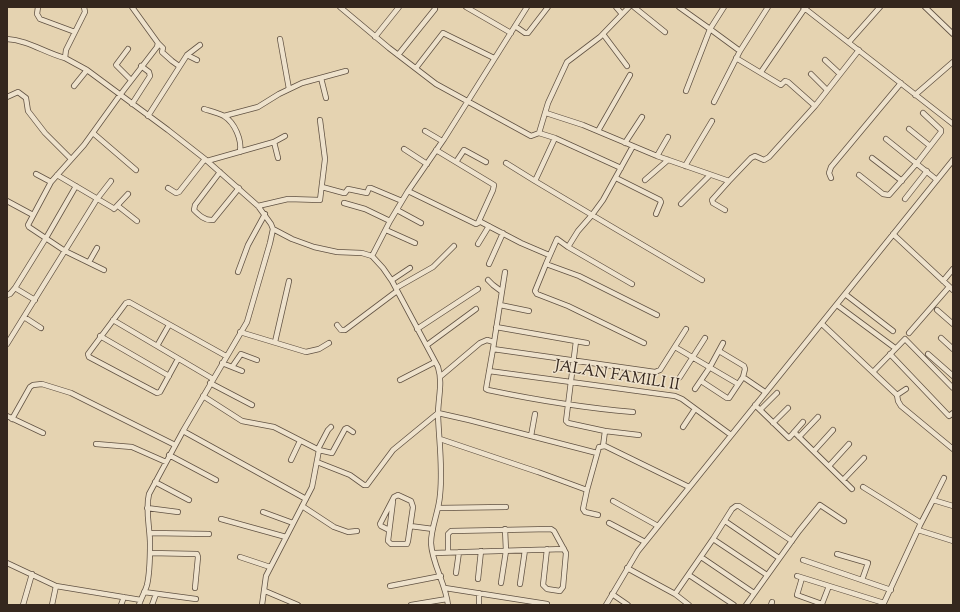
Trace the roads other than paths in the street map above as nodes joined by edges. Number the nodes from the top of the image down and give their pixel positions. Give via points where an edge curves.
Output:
1 (38, 7) edge
2 (86, 7) edge
3 (132, 7) edge
4 (340, 7) edge
5 (399, 7) edge
6 (466, 7) edge
7 (527, 7) edge
8 (548, 7) edge
9 (616, 7) edge
10 (628, 7) edge
11 (634, 7) edge
12 (679, 7) edge
13 (724, 7) edge
14 (768, 7) edge
15 (880, 7) edge
16 (925, 7) edge
17 (804, 8) edge
18 (434, 9) dead end
19 (622, 14) junction
20 (515, 26) junction
21 (710, 29) junction
22 (76, 32) junction
23 (665, 32) dead end
24 (510, 33) junction
25 (603, 34) junction
26 (953, 34) edge
27 (375, 37) junction
28 (7, 39) edge
29 (280, 39) dead end
30 (849, 42) junction
31 (158, 43) junction
32 (200, 45) dead end
33 (128, 49) dead end
34 (740, 51) junction
35 (857, 53) junction
36 (187, 55) junction
37 (398, 55) junction
38 (65, 58) junction
39 (494, 58) junction
40 (736, 58) junction
41 (197, 60) dead end
42 (825, 60) dead end
43 (953, 62) edge
44 (141, 66) junction
45 (179, 66) junction
46 (627, 66) dead end
47 (416, 68) junction
48 (87, 70) junction
49 (346, 71) dead end
50 (761, 72) junction
51 (811, 74) dead end
52 (840, 74) junction
53 (630, 75) dead end
54 (321, 78) junction
55 (131, 80) junction
56 (74, 86) dead end
57 (899, 86) junction
58 (289, 89) junction
59 (827, 90) junction
60 (686, 91) dead end
61 (916, 94) junction
62 (120, 95) junction
63 (7, 97) edge
64 (326, 98) dead end
65 (468, 102) junction
66 (714, 102) dead end
67 (132, 104) junction
68 (815, 106) junction
69 (204, 109) dead end
70 (546, 113) junction
71 (923, 114) dead end
72 (148, 116) junction
73 (224, 116) junction
74 (642, 117) dead end
75 (320, 120) dead end
76 (712, 121) dead end
77 (953, 124) edge
78 (909, 129) dead end
79 (425, 131) dead end
80 (598, 131) junction
81 (93, 133) junction
82 (539, 133) junction
83 (285, 136) dead end
84 (555, 138) junction
85 (668, 138) dead end
86 (886, 139) dead end
87 (442, 141) junction
88 (274, 142) junction
89 (625, 143) junction
90 (633, 146) junction
91 (930, 146) junction
92 (404, 149) dead end
93 (436, 150) junction
94 (240, 152) junction
95 (657, 156) junction
96 (278, 158) dead end
97 (872, 158) dead end
98 (71, 159) junction
99 (206, 160) junction
100 (668, 160) junction
101 (953, 160) edge
102 (456, 162) junction
103 (486, 162) dead end
104 (506, 163) dead end
105 (917, 163) junction
106 (427, 164) junction
107 (685, 166) junction
108 (621, 168) junction
109 (136, 170) dead end
110 (927, 171) junction
111 (220, 172) junction
112 (36, 174) dead end
113 (57, 175) junction
114 (710, 175) junction
115 (859, 175) dead end
116 (616, 178) junction
117 (831, 178) dead end
118 (645, 180) dead end
119 (937, 180) junction
120 (111, 181) dead end
121 (535, 181) junction
122 (902, 181) junction
123 (51, 182) junction
124 (729, 182) junction
125 (76, 186) junction
126 (322, 187) junction
127 (168, 188) dead end
128 (239, 188) junction
129 (408, 191) junction
130 (128, 194) dead end
131 (97, 199) junction
132 (905, 200) dead end
133 (7, 201) edge
134 (402, 201) junction
135 (344, 203) dead end
136 (682, 204) dead end
137 (118, 206) junction
138 (258, 206) junction
139 (397, 210) junction
140 (725, 210) dead end
141 (265, 214) junction
142 (656, 214) dead end
143 (33, 215) junction
144 (592, 215) junction
145 (137, 221) dead end
146 (390, 221) junction
147 (479, 221) junction
148 (421, 223) dead end
149 (489, 226) junction
150 (273, 229) junction
151 (386, 230) junction
152 (503, 233) junction
153 (893, 234) junction
154 (46, 238) junction
155 (415, 243) dead end
156 (478, 244) dead end
157 (454, 246) dead end
158 (568, 247) junction
159 (97, 248) dead end
160 (65, 250) junction
161 (549, 254) junction
162 (372, 256) junction
163 (89, 262) junction
164 (489, 264) dead end
165 (546, 264) junction
166 (410, 268) dead end
167 (953, 269) edge
168 (104, 270) dead end
169 (238, 272) dead end
170 (505, 272) dead end
171 (392, 280) junction
172 (488, 280) dead end
173 (702, 280) dead end
174 (289, 281) dead end
175 (943, 281) junction
176 (632, 284) dead end
177 (15, 288) junction
178 (397, 289) junction
179 (478, 289) dead end
180 (951, 289) edge
181 (502, 291) junction
182 (845, 294) junction
183 (7, 295) edge
184 (35, 300) junction
185 (500, 305) junction
186 (837, 305) junction
187 (476, 309) dead end
188 (937, 310) dead end
189 (529, 311) dead end
190 (657, 315) dead end
191 (24, 317) junction
192 (113, 320) junction
193 (822, 324) junction
194 (953, 324) edge
195 (170, 325) junction
196 (337, 325) dead end
197 (496, 327) junction
198 (41, 328) dead end
199 (418, 329) junction
200 (686, 329) dead end
201 (893, 331) dead end
202 (240, 332) junction
203 (909, 333) dead end
204 (100, 336) junction
205 (705, 338) dead end
206 (941, 338) dead end
207 (576, 341) junction
208 (275, 342) junction
209 (494, 342) junction
210 (723, 342) dead end
211 (329, 343) dead end
212 (586, 343) dead end
213 (644, 343) dead end
214 (7, 344) edge
215 (427, 345) junction
216 (157, 346) junction
217 (675, 347) junction
218 (895, 348) junction
219 (493, 349) junction
220 (953, 349) edge
221 (719, 351) junction
222 (890, 354) junction
223 (928, 354) dead end
224 (226, 356) junction
225 (693, 357) junction
226 (178, 359) junction
227 (257, 360) dead end
228 (573, 361) junction
229 (436, 362) junction
230 (222, 363) junction
231 (232, 367) junction
232 (710, 367) junction
233 (242, 371) dead end
234 (489, 371) junction
235 (873, 372) junction
236 (169, 376) junction
237 (440, 376) junction
238 (953, 376) edge
239 (680, 377) dead end
240 (743, 377) junction
241 (400, 380) dead end
242 (211, 381) junction
243 (570, 381) junction
244 (701, 381) junction
245 (738, 384) junction
246 (906, 388) dead end
247 (953, 388) edge
248 (695, 389) dead end
249 (765, 392) junction
250 (777, 393) dead end
251 (203, 396) junction
252 (898, 396) junction
253 (568, 404) junction
254 (252, 405) dead end
255 (755, 405) junction
256 (788, 408) dead end
257 (695, 409) junction
258 (760, 410) junction
259 (633, 412) dead end
260 (438, 413) junction
261 (953, 413) edge
262 (535, 414) dead end
263 (7, 416) edge
264 (818, 417) dead end
265 (12, 419) junction
266 (803, 422) dead end
267 (773, 423) junction
268 (331, 427) dead end
269 (682, 427) dead end
270 (833, 430) dead end
271 (183, 431) junction
272 (605, 431) junction
273 (354, 432) dead end
274 (794, 432) junction
275 (43, 433) dead end
276 (639, 435) dead end
277 (731, 435) junction
278 (531, 436) junction
279 (440, 438) junction
280 (799, 438) junction
281 (300, 441) junction
282 (96, 444) dead end
283 (849, 444) dead end
284 (175, 445) junction
285 (603, 446) junction
286 (319, 449) junction
287 (953, 449) edge
288 (814, 451) junction
289 (597, 453) junction
290 (169, 455) junction
291 (864, 458) dead end
292 (291, 460) dead end
293 (166, 462) junction
294 (317, 462) junction
295 (829, 466) junction
296 (944, 478) dead end
297 (216, 480) dead end
298 (843, 480) junction
299 (155, 482) junction
300 (689, 487) junction
301 (863, 487) dead end
302 (852, 489) dead end
303 (587, 490) junction
304 (306, 499) junction
305 (189, 500) dead end
306 (933, 500) junction
307 (393, 501) junction
308 (614, 501) dead end
309 (302, 506) junction
310 (953, 506) edge
311 (506, 507) dead end
312 (147, 508) junction
313 (438, 508) junction
314 (178, 512) dead end
315 (263, 512) dead end
316 (598, 515) dead end
317 (221, 519) dead end
318 (844, 520) dead end
319 (725, 521) junction
320 (293, 523) junction
321 (609, 523) dead end
322 (921, 523) junction
323 (410, 526) junction
324 (658, 526) junction
325 (433, 529) junction
326 (505, 529) junction
327 (389, 530) junction
328 (918, 530) junction
329 (357, 531) dead end
330 (150, 533) junction
331 (209, 534) dead end
332 (286, 537) junction
333 (713, 539) junction
334 (792, 541) junction
335 (953, 541) edge
336 (645, 542) junction
337 (547, 549) junction
338 (564, 549) junction
339 (525, 550) junction
340 (481, 551) junction
341 (506, 551) junction
342 (448, 552) junction
343 (459, 552) junction
344 (150, 553) junction
345 (434, 553) junction
346 (837, 554) dead end
347 (240, 557) dead end
348 (701, 557) junction
349 (779, 558) junction
350 (803, 560) dead end
351 (7, 563) edge
352 (270, 568) junction
353 (627, 568) junction
354 (456, 573) dead end
355 (32, 574) junction
356 (689, 575) junction
357 (767, 575) junction
358 (440, 576) junction
359 (797, 576) dead end
360 (802, 578) junction
361 (478, 579) dead end
362 (862, 580) junction
363 (501, 583) dead end
364 (520, 584) dead end
365 (56, 586) junction
366 (390, 586) dead end
367 (829, 586) junction
368 (195, 588) dead end
369 (445, 588) junction
370 (891, 590) junction
371 (265, 591) junction
372 (144, 592) junction
373 (479, 593) junction
374 (754, 593) junction
375 (156, 594) junction
376 (612, 594) junction
377 (675, 594) junction
378 (124, 597) junction
379 (196, 599) dead end
380 (447, 599) junction
381 (140, 602) edge
382 (547, 604) dead end
383 (883, 604) edge
384 (24, 605) edge
385 (52, 605) edge
386 (121, 605) edge
387 (152, 605) edge
388 (262, 605) edge
389 (298, 605) edge
390 (411, 605) edge
391 (448, 605) edge
392 (480, 605) edge
393 (606, 605) edge
394 (628, 605) edge
395 (689, 605) edge
396 (734, 605) edge
397 (746, 605) edge

1 - 22 street via 37,14 40,19
2 - 22 street
3 - 31 street
4 - 27 street
5 - 27 street
6 - 24 street
7 - 20 street
8 - 20 street via 528,33
9 - 19 street
10 - 19 street
11 - 23 street
12 - 21 street
13 - 21 street
14 - 34 street
15 - 30 street
16 - 26 street
17 - 30 street
17 - 50 street
18 - 37 street
19 - 25 street
20 - 24 street
21 - 34 street
21 - 60 street
22 - 38 street via 66,50
24 - 39 street
25 - 46 street
25 - 70 street via 567,62
27 - 37 street
28 - 38 street via 21,41
29 - 58 street
30 - 35 street
31 - 44 street
31 - 45 street via 163,48 162,52
32 - 36 street
33 - 55 street via 116,65
34 - 40 street
35 - 52 street
35 - 57 street
36 - 41 street
36 - 45 street
37 - 47 street
38 - 48 street
39 - 47 street via 443,33
39 - 65 street
40 - 50 street
40 - 66 street
42 - 52 street
43 - 61 street
44 - 55 street
44 - 67 street via 150,76
45 - 72 street
47 - 65 street via 436,84
48 - 56 street
48 - 62 street
49 - 54 street
50 - 68 street via 781,85 785,81 788,82
51 - 59 street
52 - 59 street
53 - 80 street
54 - 58 street
54 - 64 street
55 - 62 street
57 - 61 street
57 - 117 street via 831,167
58 - 73 street via 258,107
59 - 68 street
61 - 77 street
62 - 67 street
62 - 81 street
63 - 98 street via 18,92 26,98 28,111
65 - 82 street via 526,134 531,136
65 - 87 street
67 - 72 street
68 - 124 street via 769,157 764,160 755,156 751,158
69 - 73 street
70 - 80 street
70 - 82 street
71 - 91 street via 941,130
72 - 99 street
73 - 94 street via 236,129 241,145
74 - 89 street
75 - 126 street via 325,159
76 - 107 street
78 - 91 street
79 - 87 street
80 - 89 street
81 - 98 street
81 - 109 street
82 - 84 street
83 - 88 street
84 - 108 street
84 - 121 street
85 - 95 street
86 - 105 street
87 - 93 street
88 - 94 street
88 - 96 street
89 - 90 street
90 - 95 street
90 - 108 street
91 - 105 street
92 - 106 street
93 - 102 street
93 - 106 street
94 - 99 street
95 - 100 street
97 - 122 street
98 - 113 street
99 - 111 street
99 - 127 street via 179,192
100 - 107 street
100 - 118 street
101 - 119 street
102 - 103 street via 464,150
102 - 147 street via 494,185
104 - 121 street
105 - 110 street
105 - 122 street
106 - 129 street
107 - 114 street
108 - 116 street
110 - 119 street
110 - 132 street
111 - 128 street
111 - 128 street via 195,204 194,210 200,216 213,220
112 - 123 street
113 - 123 street
113 - 125 street
114 - 124 street
114 - 136 street
115 - 122 street via 886,196
116 - 142 street via 660,200
116 - 144 street
119 - 153 street
120 - 131 street
121 - 144 street
123 - 143 street
124 - 140 street via 712,200
125 - 131 street
125 - 154 street
126 - 134 street via 344,194 348,189 367,193 371,188
126 - 138 street via 319,201 288,199
128 - 138 street
129 - 134 street
129 - 147 street via 476,224
130 - 137 street
131 - 137 street via 112,208
131 - 160 street
133 - 143 street
134 - 139 street
135 - 146 street via 365,209
137 - 145 street
138 - 141 street
139 - 146 street
139 - 148 street
141 - 150 street
141 - 169 street via 248,245
143 - 154 street via 28,226
144 - 158 street
144 - 173 street
146 - 151 street
147 - 149 street
149 - 152 street
149 - 156 street
150 - 162 street via 314,247
150 - 202 street via 249,316
151 - 155 street
151 - 162 street
152 - 161 street
152 - 164 street
153 - 175 street
153 - 182 street
154 - 160 street
154 - 177 street
157 - 178 street via 432,267
158 - 161 street via 557,239
158 - 176 street
159 - 163 street
160 - 163 street
160 - 184 street
161 - 165 street
162 - 171 street
163 - 168 street
165 - 190 street via 578,276
165 - 213 street via 535,291 537,294
166 - 171 street
167 - 175 street
170 - 181 street
171 - 178 street
172 - 181 street
174 - 208 street
175 - 180 street
177 - 183 street
177 - 184 street
178 - 196 street via 345,330 341,330
178 - 199 street
179 - 199 street
180 - 203 street
181 - 185 street
182 - 186 street
182 - 201 street
184 - 191 street
185 - 189 street
185 - 197 street
186 - 193 street
186 - 218 street
187 - 215 street
188 - 194 street
191 - 198 street
191 - 214 street
192 - 195 street via 129,302
192 - 204 street
192 - 216 street
193 - 235 street
193 - 249 street
195 - 216 street
195 - 224 street
197 - 207 street
197 - 209 street
199 - 215 street
200 - 217 street
202 - 208 street
202 - 224 street
204 - 236 street
204 - 236 street via 88,352 89,357 157,393
205 - 225 street
206 - 220 street
207 - 212 street
207 - 228 street
208 - 211 street via 306,352 319,350
209 - 219 street
209 - 237 street via 487,340 480,343
210 - 221 street
215 - 229 street
216 - 226 street
217 - 225 street
217 - 228 street via 660,370 655,372
218 - 222 street
218 - 247 street via 905,338
219 - 228 street
219 - 234 street
221 - 232 street
221 - 240 street via 744,366
222 - 235 street
222 - 261 street via 949,416
223 - 238 street
224 - 230 street
225 - 232 street
225 - 239 street
226 - 236 street
226 - 242 street
227 - 231 street via 241,354
228 - 243 street
229 - 237 street
229 - 241 street
230 - 231 street
230 - 242 street
231 - 233 street
232 - 244 street
232 - 245 street
234 - 243 street, JALAN FAMILI II
234 - 253 street via 486,388 488,390
235 - 252 street
237 - 260 street
240 - 245 street
240 - 249 street
242 - 251 street
242 - 254 street
243 - 253 street
243 - 257 street, JALAN FAMILI II via 675,396
244 - 245 street via 727,398
244 - 248 street
246 - 252 street
249 - 255 street
250 - 258 street
251 - 271 street
251 - 281 street via 238,419 274,427
252 - 287 street via 901,406
253 - 259 street
253 - 272 street via 567,423
255 - 258 street
255 - 277 street
256 - 267 street
257 - 269 street
257 - 277 street, JALAN FAMILI II
258 - 267 street
260 - 278 street
260 - 279 street
260 - 294 street via 398,445 367,485 364,486 350,475
262 - 278 street
263 - 265 street
264 - 280 street
265 - 275 street
265 - 284 street via 30,387 42,384 71,393
266 - 274 street
267 - 274 street via 789,438
268 - 286 street
270 - 288 street
271 - 284 street
271 - 304 street
272 - 276 street
272 - 285 street
273 - 286 street via 345,428 332,453
274 - 280 street
277 - 300 street
278 - 289 street
279 - 303 street
279 - 313 street via 442,459
280 - 288 street
281 - 286 street
281 - 292 street
282 - 293 street via 132,447
283 - 295 street
284 - 290 street
285 - 289 street
285 - 300 street
286 - 294 street
288 - 295 street
289 - 303 street
290 - 293 street
290 - 297 street
291 - 298 street
293 - 299 street
294 - 304 street
295 - 298 street
296 - 306 street
298 - 302 street
299 - 305 street
299 - 312 street via 149,494
300 - 324 street
301 - 322 street
303 - 316 street via 583,509 585,512
304 - 309 street
306 - 310 street
306 - 322 street
307 - 323 street via 394,497 398,496 410,501
307 - 327 street
307 - 327 street via 380,524
308 - 324 street
309 - 320 street
309 - 329 street via 334,527 348,532
311 - 313 street
312 - 314 street
312 - 330 street
313 - 325 street
315 - 320 street
317 - 332 street
318 - 334 street via 820,506
319 - 333 street
319 - 334 street via 734,507 739,506
319 - 349 street
320 - 332 street
321 - 336 street
322 - 328 street
323 - 325 street
323 - 327 street via 408,541 405,544 389,543
324 - 336 street
325 - 345 street
326 - 338 street via 551,529
326 - 341 street
326 - 342 street via 451,531 448,534
328 - 335 street
328 - 370 street
330 - 331 street
330 - 344 street
332 - 352 street
333 - 348 street
333 - 357 street
334 - 349 street
336 - 353 street
337 - 338 street
337 - 338 street via 543,585 547,589 560,591 566,553
337 - 339 street
339 - 341 street
339 - 364 street
340 - 341 street
340 - 343 street
340 - 361 street
341 - 363 street
342 - 343 street
342 - 345 street
343 - 354 street
344 - 368 street via 197,554
344 - 372 street
345 - 358 street
346 - 362 street via 868,563
347 - 352 street
348 - 356 street
348 - 374 street
349 - 357 street
350 - 362 street
351 - 355 street
352 - 371 street via 266,576
353 - 376 street
353 - 377 street
355 - 365 street
355 - 384 street
356 - 377 street
356 - 396 street
357 - 374 street
358 - 366 street
358 - 369 street
359 - 360 street
360 - 367 street
360 - 367 street via 797,595 822,604
362 - 370 street
365 - 378 street
365 - 385 street
367 - 383 street
369 - 373 street
369 - 380 street
370 - 383 street
371 - 388 street
371 - 389 street
372 - 375 street
372 - 381 street
373 - 382 street
373 - 392 street
374 - 397 street
375 - 379 street
375 - 387 street
376 - 393 street
376 - 394 street
377 - 395 street
378 - 381 street
378 - 386 street
380 - 390 street
380 - 391 street

